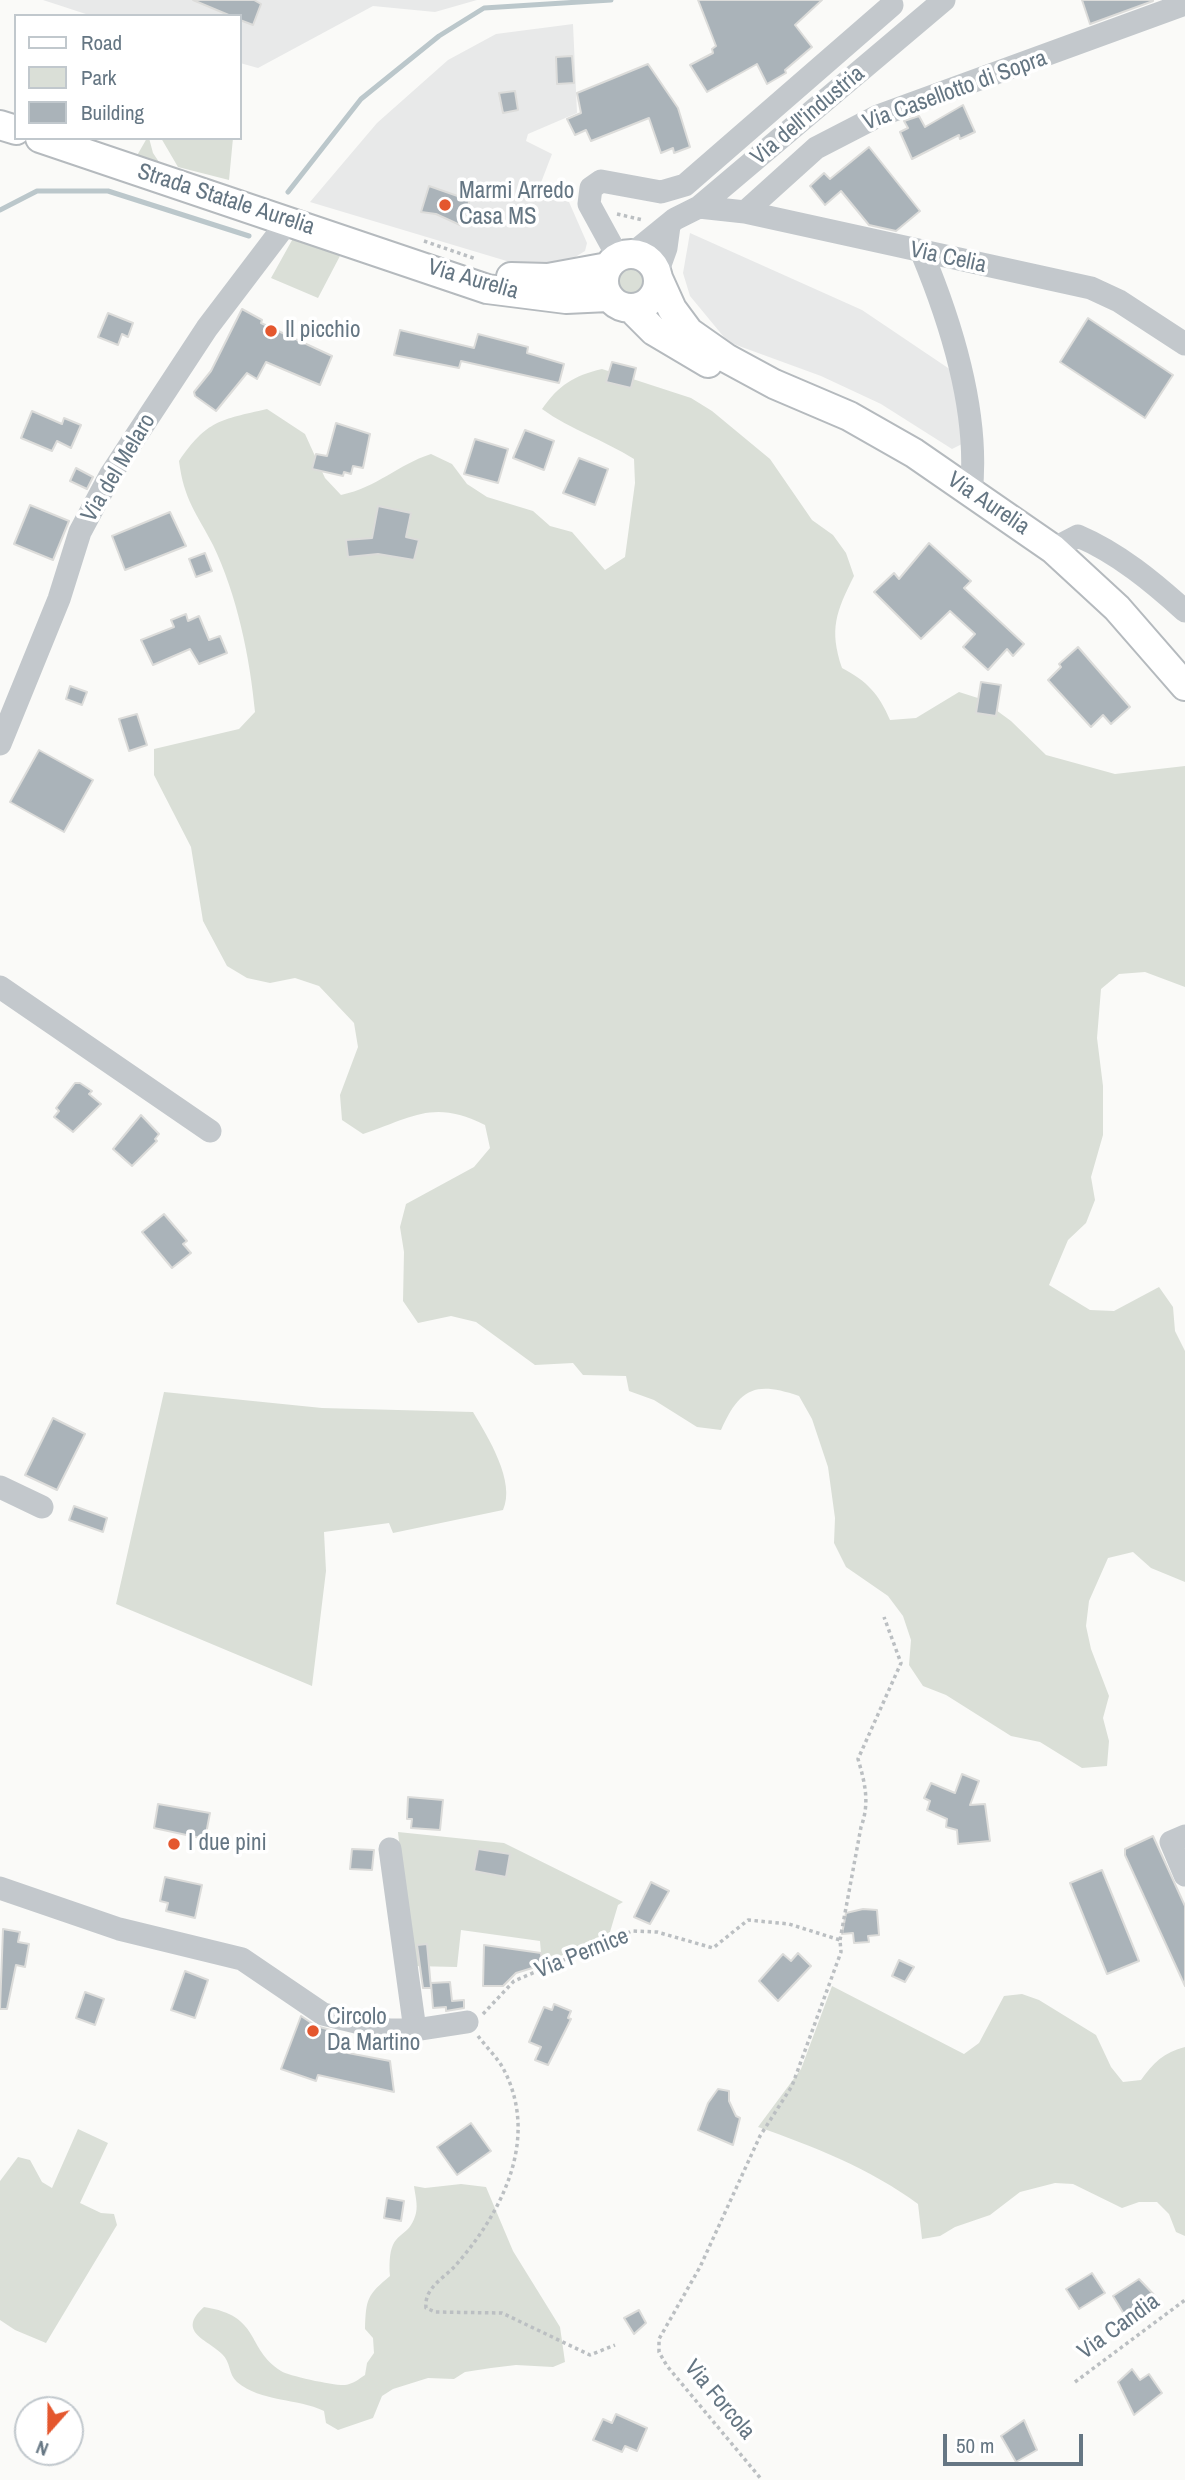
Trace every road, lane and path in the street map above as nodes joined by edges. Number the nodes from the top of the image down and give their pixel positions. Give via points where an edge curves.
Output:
1 (944, 0) edge
2 (1185, 4) edge
3 (891, 5) dead end
4 (46, 140) edge
5 (699, 207) junction
6 (745, 212) junction
7 (594, 215) junction
8 (289, 220) junction
9 (669, 226) junction
10 (415, 250) junction
11 (922, 253) junction
12 (619, 259) junction
13 (481, 261) dead end
14 (658, 276) junction
15 (620, 303) junction
16 (1185, 344) edge
17 (774, 384) junction
18 (971, 494) junction
19 (1052, 549) junction
20 (1185, 611) edge
21 (1185, 686) edge
22 (0, 744) edge
23 (0, 987) edge
24 (210, 1131) dead end
25 (0, 1487) edge
26 (42, 1507) dead end
27 (884, 1617) dead end
28 (1185, 1836) edge
29 (390, 1849) dead end
30 (1185, 1875) edge
31 (0, 1888) edge
32 (840, 1940) junction
33 (467, 2022) junction
34 (415, 2030) junction
35 (1185, 2300) edge
36 (615, 2345) dead end
37 (1075, 2382) dead end
38 (762, 2480) edge

1 - 5 street, Via dell'industria
2 - 6 street, Via Casellotto di Sopra via 878,116 816,148
3 - 7 street via 685,185 661,192 601,181 591,188 589,204
4 - 8 main road, Strada Statale Aurelia
5 - 6 street, Via Celia
5 - 9 street, Via dell'industria
6 - 11 street, Via Celia
7 - 9 path via 599,210
7 - 12 street
8 - 10 main road, Strada Statale Aurelia
8 - 22 street, Via del Melaro via 207,328 111,474 80,532 59,600
9 - 12 street, Via dell'industria
9 - 14 street
10 - 12 main road, Via Aurelia via 508,277 535,278
10 - 13 path
10 - 15 main road, Via Aurelia via 486,289
11 - 16 street, Via Celia via 1090,288 1119,301
11 - 18 street via 944,306 959,365 975,464
12 - 14 main road via 650,262
12 - 15 main road via 604,282
14 - 15 main road via 658,287 649,302
14 - 17 main road, Via Aurelia via 672,309 690,332
15 - 17 main road, Via Aurelia via 680,349
17 - 18 main road, Via Aurelia via 849,416 914,453
18 - 19 main road, Via Aurelia
19 - 20 street, Via Aurelia via 1078,536 1100,546
19 - 21 main road, Via Aurelia via 1117,608
23 - 24 street
25 - 26 street
27 - 32 path via 901,1663 858,1759 867,1810
28 - 30 street via 1171,1842
29 - 34 street
31 - 34 street via 119,1929 242,1959 323,2014 371,2028
32 - 33 path, Via Pernice via 789,1924 748,1920 713,1948 657,1932 632,1931 514,1981 489,2011
32 - 38 path, Via Forcola via 841,1952 804,2059 659,2339 659,2352 667,2365
33 - 34 street
33 - 36 path via 504,2070 517,2117 515,2159 498,2206 453,2268 429,2291 426,2308 502,2313 590,2355
35 - 37 path, Via Candia

